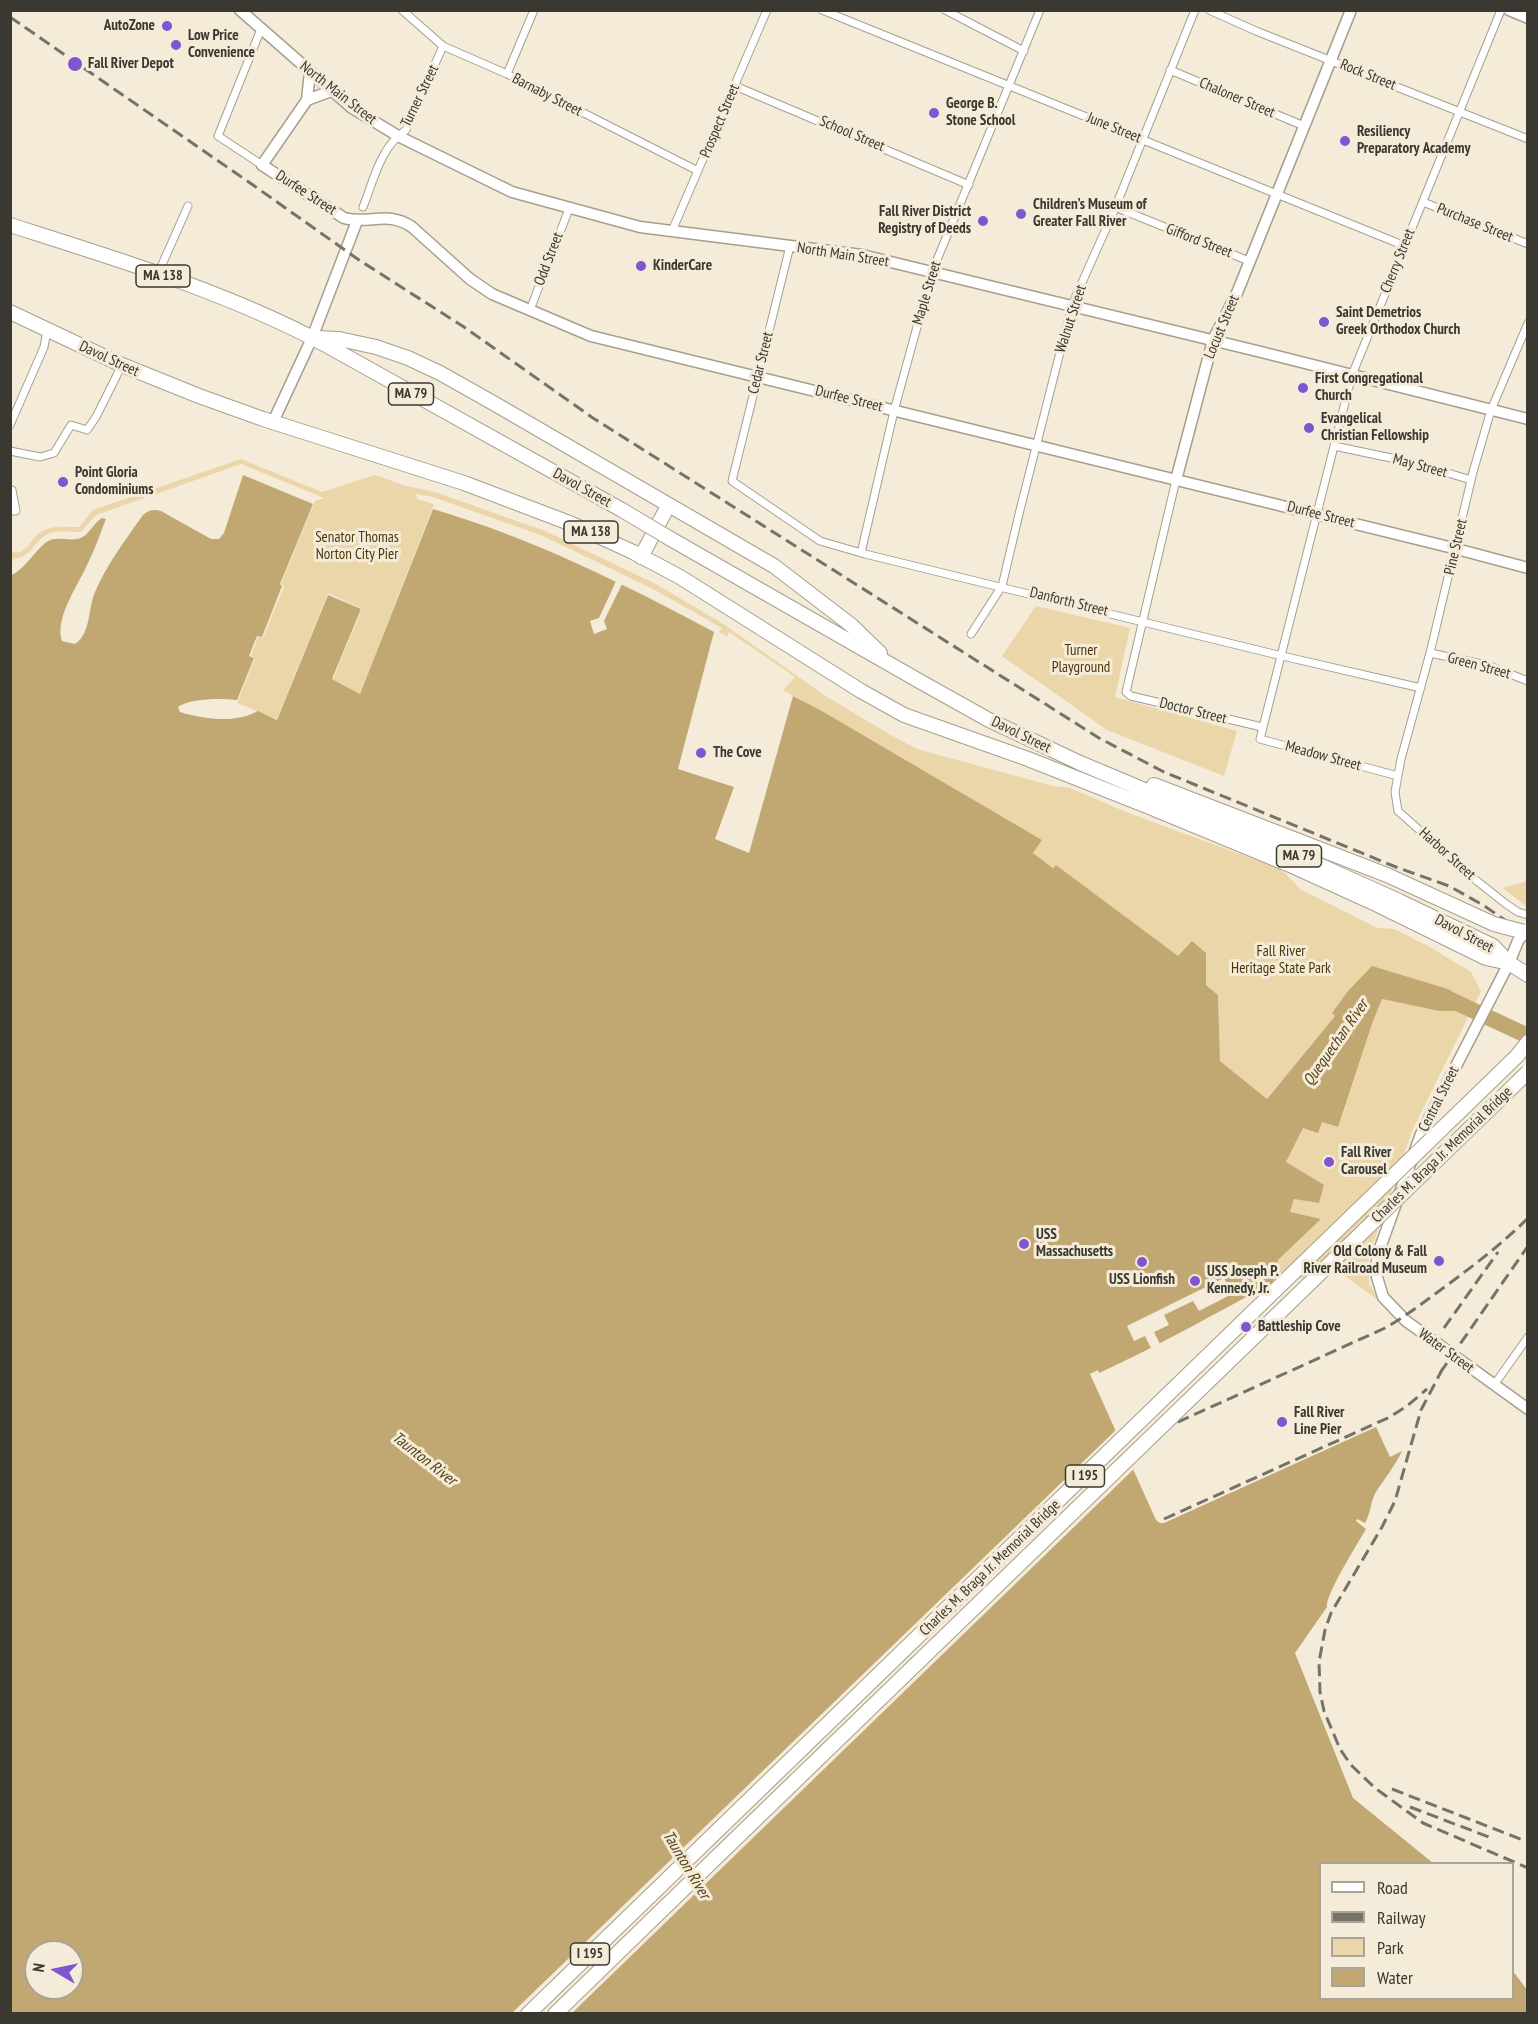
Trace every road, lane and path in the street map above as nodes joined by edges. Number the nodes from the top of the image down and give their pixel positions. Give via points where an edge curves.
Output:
1 (240, 10) edge
2 (402, 10) edge
3 (534, 10) edge
4 (767, 10) edge
5 (822, 10) edge
6 (945, 10) edge
7 (1040, 10) edge
8 (1195, 10) edge
9 (1209, 10) edge
10 (1351, 10) edge
11 (1502, 10) edge
12 (1509, 10) edge
13 (251, 15) edge
14 (1527, 18) edge
15 (261, 29) junction
16 (443, 46) junction
17 (1024, 51) junction
18 (1330, 60) junction
19 (1170, 70) junction
20 (310, 72) junction
21 (507, 74) junction
22 (1010, 85) junction
23 (735, 86) junction
24 (331, 91) junction
25 (307, 99) junction
26 (1460, 112) junction
27 (1305, 126) junction
28 (398, 135) junction
29 (1527, 139) edge
30 (1143, 140) junction
31 (262, 165) junction
32 (698, 171) junction
33 (969, 185) junction
34 (1276, 195) junction
35 (1423, 202) junction
36 (188, 206) dead end
37 (363, 207) dead end
38 (1115, 207) junction
39 (569, 209) junction
40 (357, 221) junction
41 (10, 225) edge
42 (672, 231) junction
43 (1527, 244) edge
44 (790, 246) junction
45 (1405, 246) junction
46 (1249, 261) junction
47 (932, 272) junction
48 (155, 273) junction
49 (1072, 305) junction
50 (530, 310) junction
51 (10, 312) edge
52 (1527, 323) edge
53 (47, 330) junction
54 (312, 338) junction
55 (1213, 340) junction
56 (122, 365) junction
57 (1352, 375) junction
58 (758, 377) junction
59 (1491, 410) junction
60 (894, 411) junction
61 (1527, 419) edge
62 (273, 422) junction
63 (10, 425) edge
64 (1036, 445) junction
65 (1334, 446) junction
66 (10, 451) edge
67 (1176, 480) junction
68 (1471, 480) junction
69 (732, 481) joint
70 (10, 490) edge
71 (668, 506) junction
72 (10, 511) edge
73 (1317, 514) junction
74 (1455, 548) junction
75 (861, 552) junction
76 (642, 557) junction
77 (1527, 568) edge
78 (1002, 586) junction
79 (1142, 620) junction
80 (971, 634) dead end
81 (1430, 653) junction
82 (1281, 655) junction
83 (893, 666) junction
84 (1527, 681) edge
85 (1421, 687) junction
86 (1125, 691) joint
87 (1262, 727) junction
88 (1080, 763) junction
89 (1398, 776) junction
90 (1147, 806) joint
91 (1527, 915) edge
92 (1525, 933) edge
93 (1509, 963) junction
94 (1527, 975) edge
95 (1527, 1044) edge
96 (1527, 1072) edge
97 (1377, 1281) joint
98 (1527, 1337) edge
99 (1494, 1385) junction
100 (1527, 1409) edge
101 (528, 2013) edge
102 (555, 2013) edge

1 - 13 main road, North Main Street
2 - 16 street, Barnaby Street
3 - 21 street
4 - 23 street, Prospect Street
5 - 22 street, June Street
6 - 17 street
7 - 17 street, Maple Street
8 - 19 street, Walnut Street
9 - 18 street, Rock Street
10 - 18 main road, Locust Street
11 - 26 street, Cherry Street
12 - 14 main road
13 - 15 main road, North Main Street
15 - 20 main road, North Main Street
15 - 31 street, Durfee Street via 218,136
16 - 21 street, Barnaby Street
16 - 28 street, Turner Street via 406,130
17 - 22 street, Maple Street
18 - 26 street, Rock Street
18 - 27 main road, Locust Street
19 - 27 street, Chaloner Street
19 - 30 street, Walnut Street
20 - 24 main road, North Main Street
20 - 25 main road
21 - 32 street, Barnaby Street
22 - 30 street, June Street
22 - 33 street, Maple Street
23 - 32 street, Prospect Street
23 - 33 street, School Street
24 - 25 main road
24 - 28 main road, North Main Street
25 - 31 main road
26 - 29 street, Rock Street
26 - 35 street, Cherry Street
27 - 34 main road, Locust Street
28 - 37 street, Turner Street via 385,151
28 - 39 main road, North Main Street via 497,186
30 - 34 street, June Street
30 - 38 street, Walnut Street
31 - 40 main road, Durfee Street via 344,218
32 - 42 street, Prospect Street
33 - 47 street, Maple Street
34 - 45 street, June Street
34 - 46 main road, Locust Street
35 - 43 street, Purchase Street
35 - 45 street, Cherry Street
36 - 48 street
38 - 46 street, Gifford Street
38 - 49 street, Walnut Street
39 - 42 main road, North Main Street
39 - 50 street, Odd Street
40 - 50 main road, Durfee Street via 380,217 403,221 480,286
40 - 54 main road
41 - 48 highway, Davol Street / MA 138
42 - 44 main road, North Main Street
44 - 47 main road, North Main Street via 862,255
44 - 58 street, Cedar Street
45 - 57 street, Cherry Street
46 - 55 main road, Locust Street
47 - 49 main road, North Main Street
47 - 60 street, Maple Street
48 - 54 highway, Davol Street / MA 138 via 231,301
49 - 55 main road, North Main Street
49 - 64 street, Walnut Street
50 - 58 main road, Durfee Street via 591,336
51 - 53 highway, Davol Street / MA 138
52 - 59 street, Pine Street
53 - 56 highway, Davol Street / MA 138
53 - 63 street via 44,347
54 - 62 main road
54 - 71 highway via 376,347 440,373
54 - 83 highway, Davol Street / MA 79, bridge
55 - 57 main road, North Main Street
55 - 67 main road, Locust Street
56 - 62 highway, Davol Street / MA 138
56 - 66 street via 87,430 71,425 54,453 40,457
57 - 59 main road, North Main Street
57 - 65 street, Cherry Street
58 - 60 main road, Durfee Street
58 - 69 street, Cedar Street
59 - 61 main road, North Main Street
59 - 68 street, Pine Street
60 - 64 main road, Durfee Street
60 - 75 street, Maple Street
62 - 76 highway, Davol Street / MA 138 via 503,496
64 - 67 main road, Durfee Street
64 - 78 street, Walnut Street
65 - 68 street, May Street via 1415,463
65 - 73 street, Cherry Street
67 - 73 main road, Durfee Street
67 - 79 street, Locust Street
68 - 74 street, Pine Street
69 - 75 street, Danforth Street via 820,541
70 - 72 street via 16,511
71 - 76 highway
71 - 83 highway via 774,566 851,625
73 - 74 main road, Durfee Street
73 - 82 street, Cherry Street
74 - 77 main road, Durfee Street
74 - 81 street, Pine Street
75 - 78 street, Danforth Street
76 - 90 highway, Davol Street / MA 138 via 897,711
78 - 79 street, Danforth Street
78 - 80 street, Walnut Street
79 - 82 street, Danforth Street
79 - 86 street, Locust Street
81 - 84 street, Green Street via 1487,665
81 - 85 street, Pine Street
82 - 85 street, Danforth Street
82 - 87 street, Cherry Street
83 - 88 highway, Davol Street via 972,711
85 - 89 street, Pine Street
86 - 87 street, Doctor Street via 1131,696
87 - 89 street, Meadow Street via 1260,740
88 - 92 highway, bridge via 1126,775 1387,875 1494,924
88 - 93 highway, Davol Street / MA 79 via 1379,892 1493,946
89 - 91 street, Harbor Street via 1398,811 1472,877
90 - 93 highway, Davol Street / MA 79 via 1358,896 1486,958
92 - 93 main road, Central Street
93 - 94 highway, MA 79
93 - 97 main road, Central Street via 1424,1127 1380,1248
95 - 101 highway, Charles M. Braga Jr. Memorial Bridge / I 195, bridge
96 - 102 highway, Charles M. Braga Jr. Memorial Bridge / I 195, bridge
97 - 99 main road, Water Street via 1383,1297 1402,1318
98 - 99 street
99 - 100 main road, Water Street

